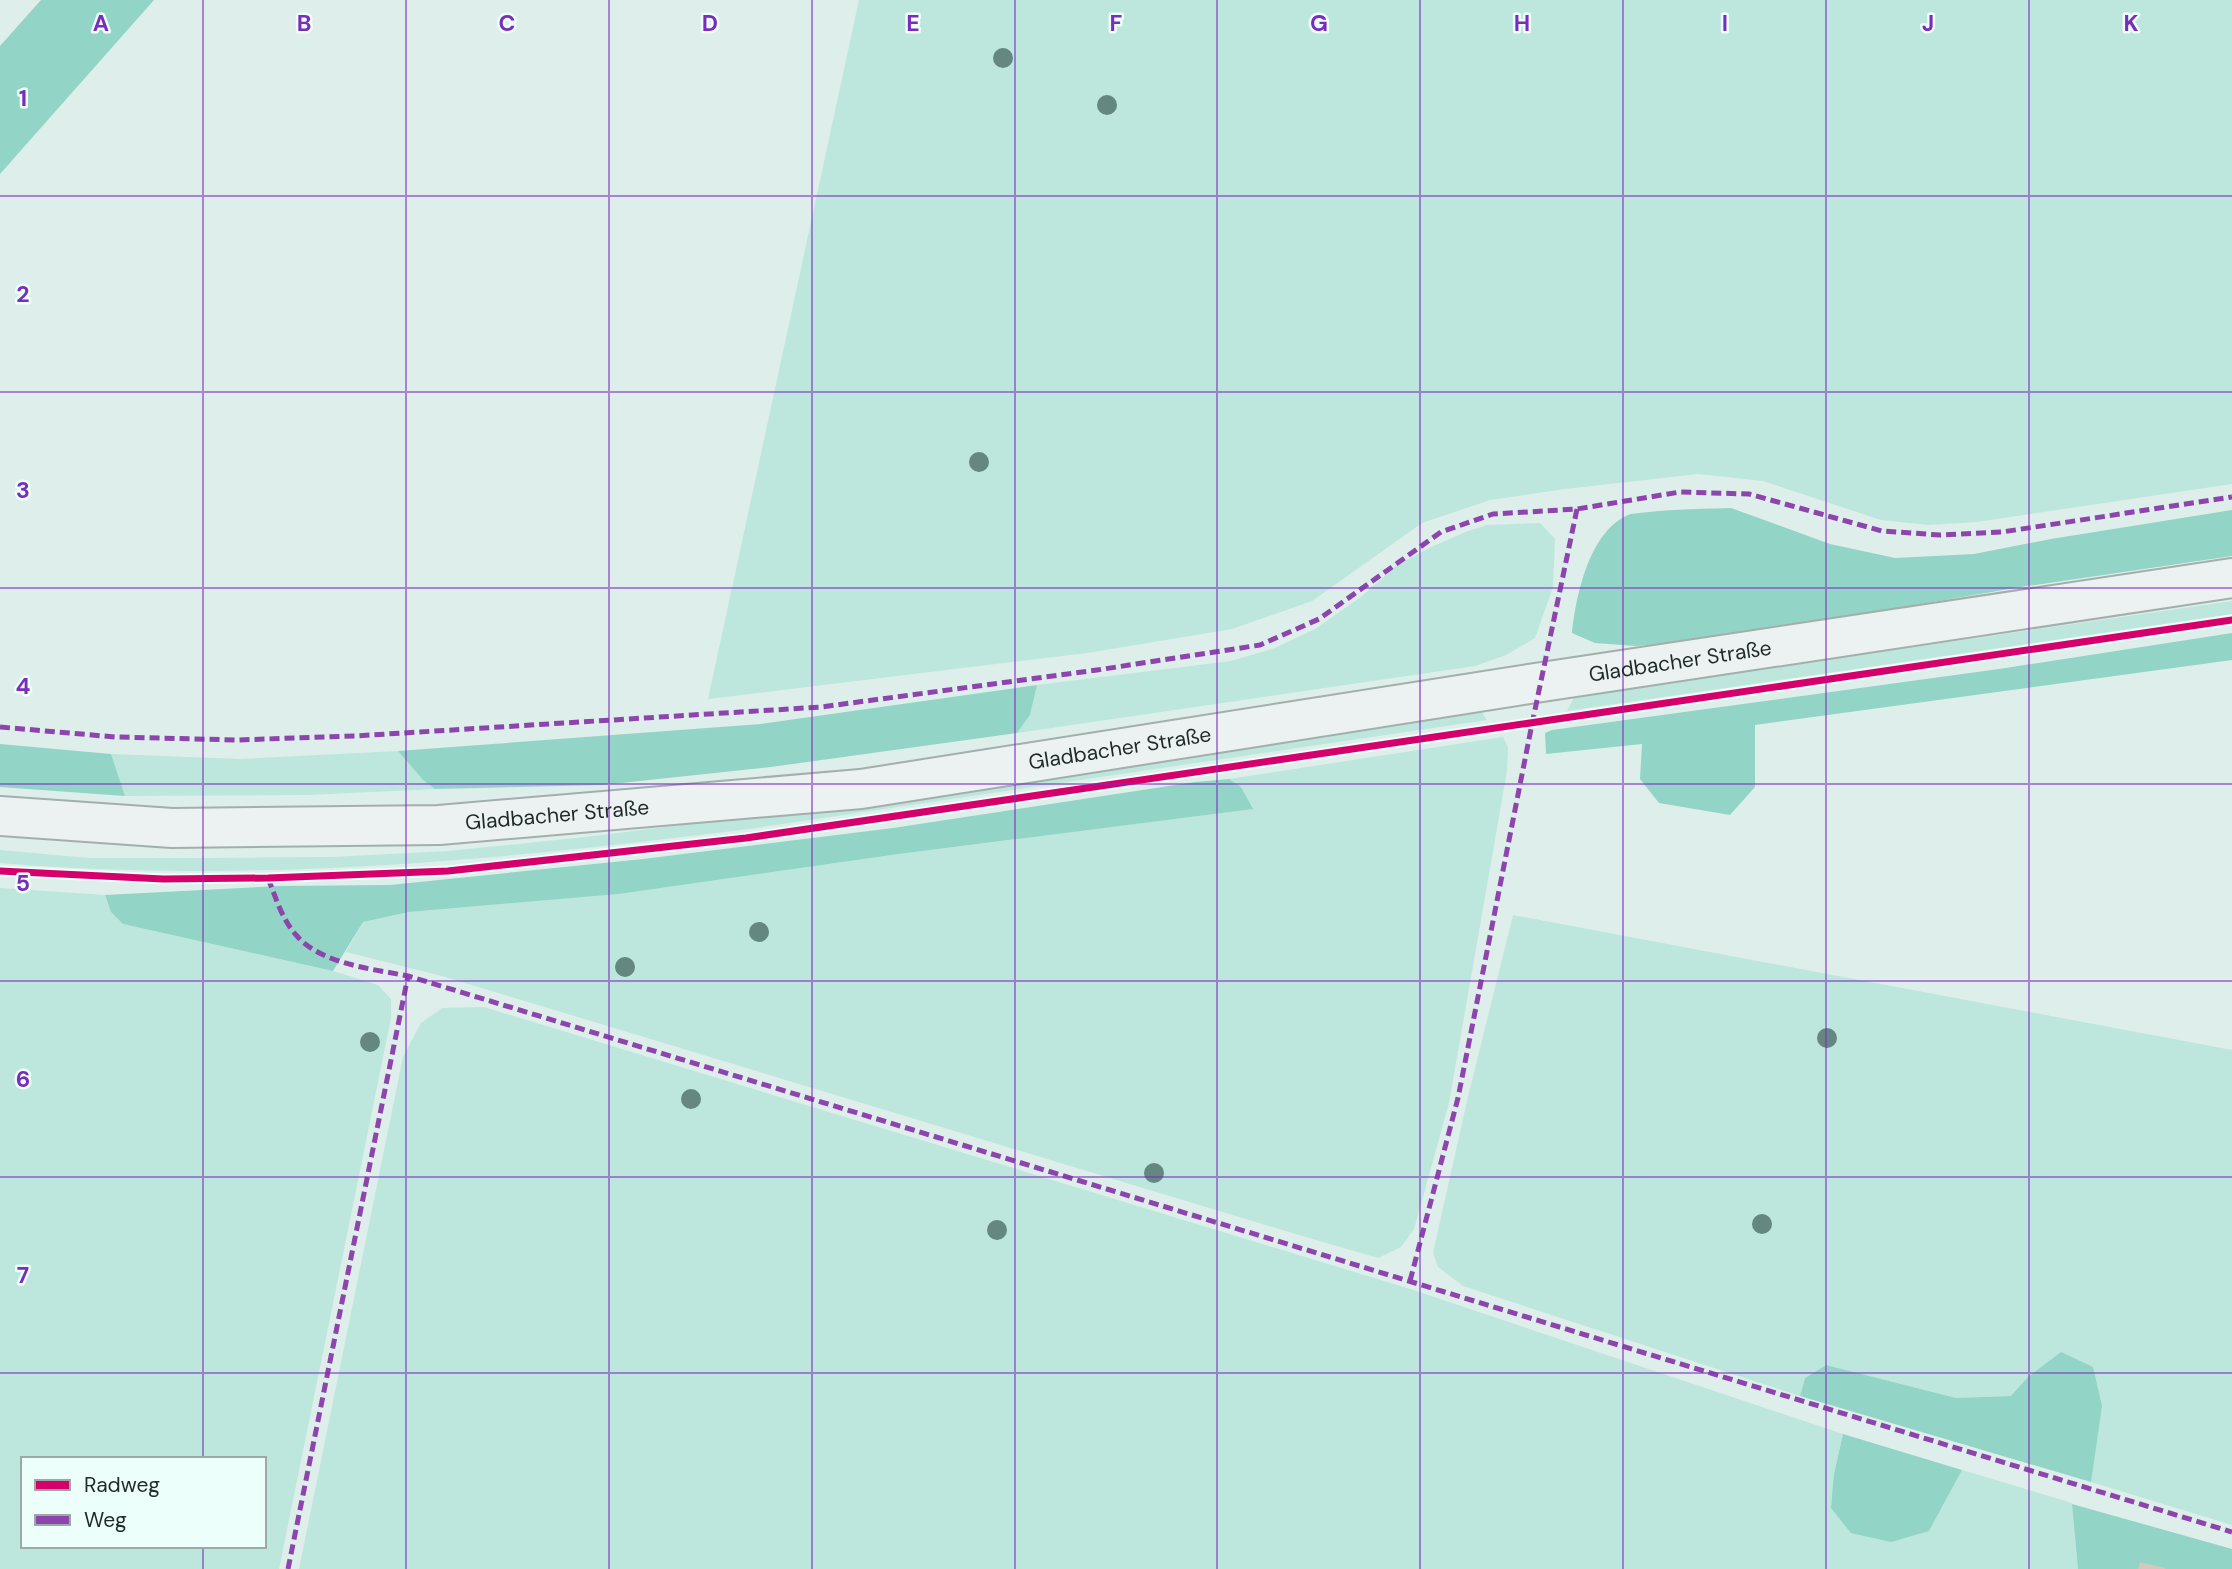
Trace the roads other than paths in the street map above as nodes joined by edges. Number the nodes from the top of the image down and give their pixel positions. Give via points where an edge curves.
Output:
1 (2232, 578) edge
2 (0, 816) edge

1 - 2 main road, Gladbacher Straße via 861,789 439,825 173,828

